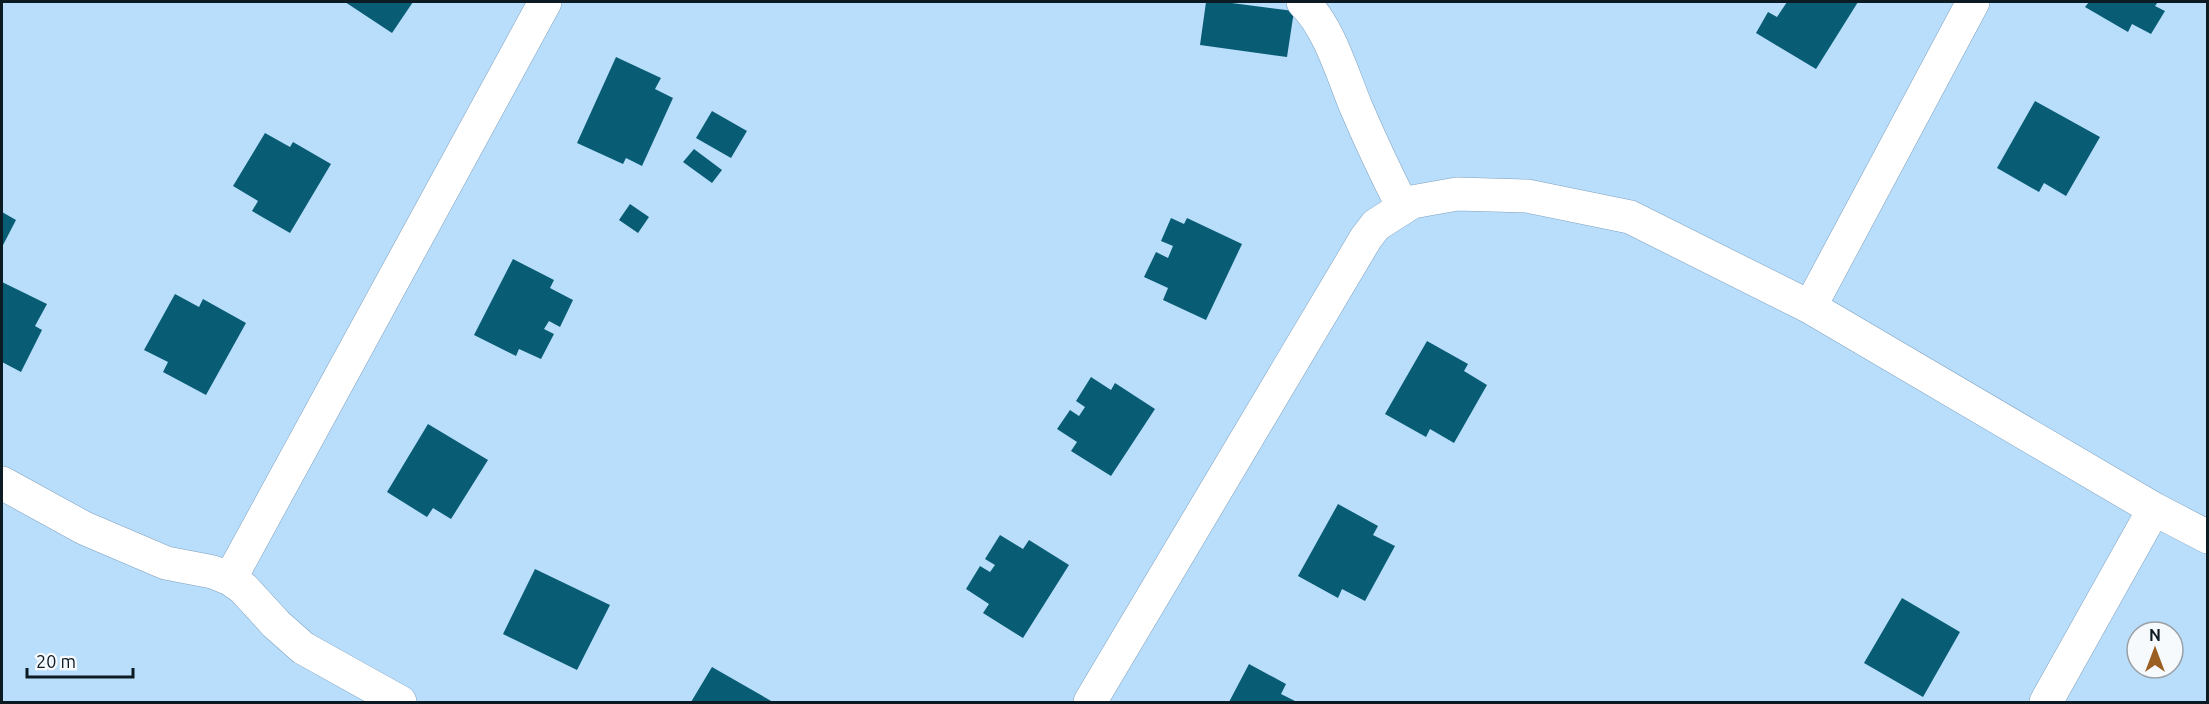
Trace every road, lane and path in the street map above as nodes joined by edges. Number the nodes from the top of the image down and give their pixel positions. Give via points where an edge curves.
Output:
1 (545, 2) edge
2 (1303, 2) edge
3 (1973, 2) edge
4 (1403, 207) junction
5 (1810, 307) junction
6 (2, 483) edge
7 (2154, 509) junction
8 (2208, 537) edge
9 (230, 579) junction
10 (400, 702) edge
11 (1090, 702) edge
12 (2046, 702) edge

1 - 9 street
2 - 4 street via 1315,13 1326,34 1375,153
3 - 5 street
4 - 5 street via 1456,194 1527,196 1630,217
4 - 11 street via 1376,225 1366,238
5 - 7 street
6 - 9 street via 84,528 166,563
7 - 8 street
7 - 12 street
9 - 10 street via 303,648

